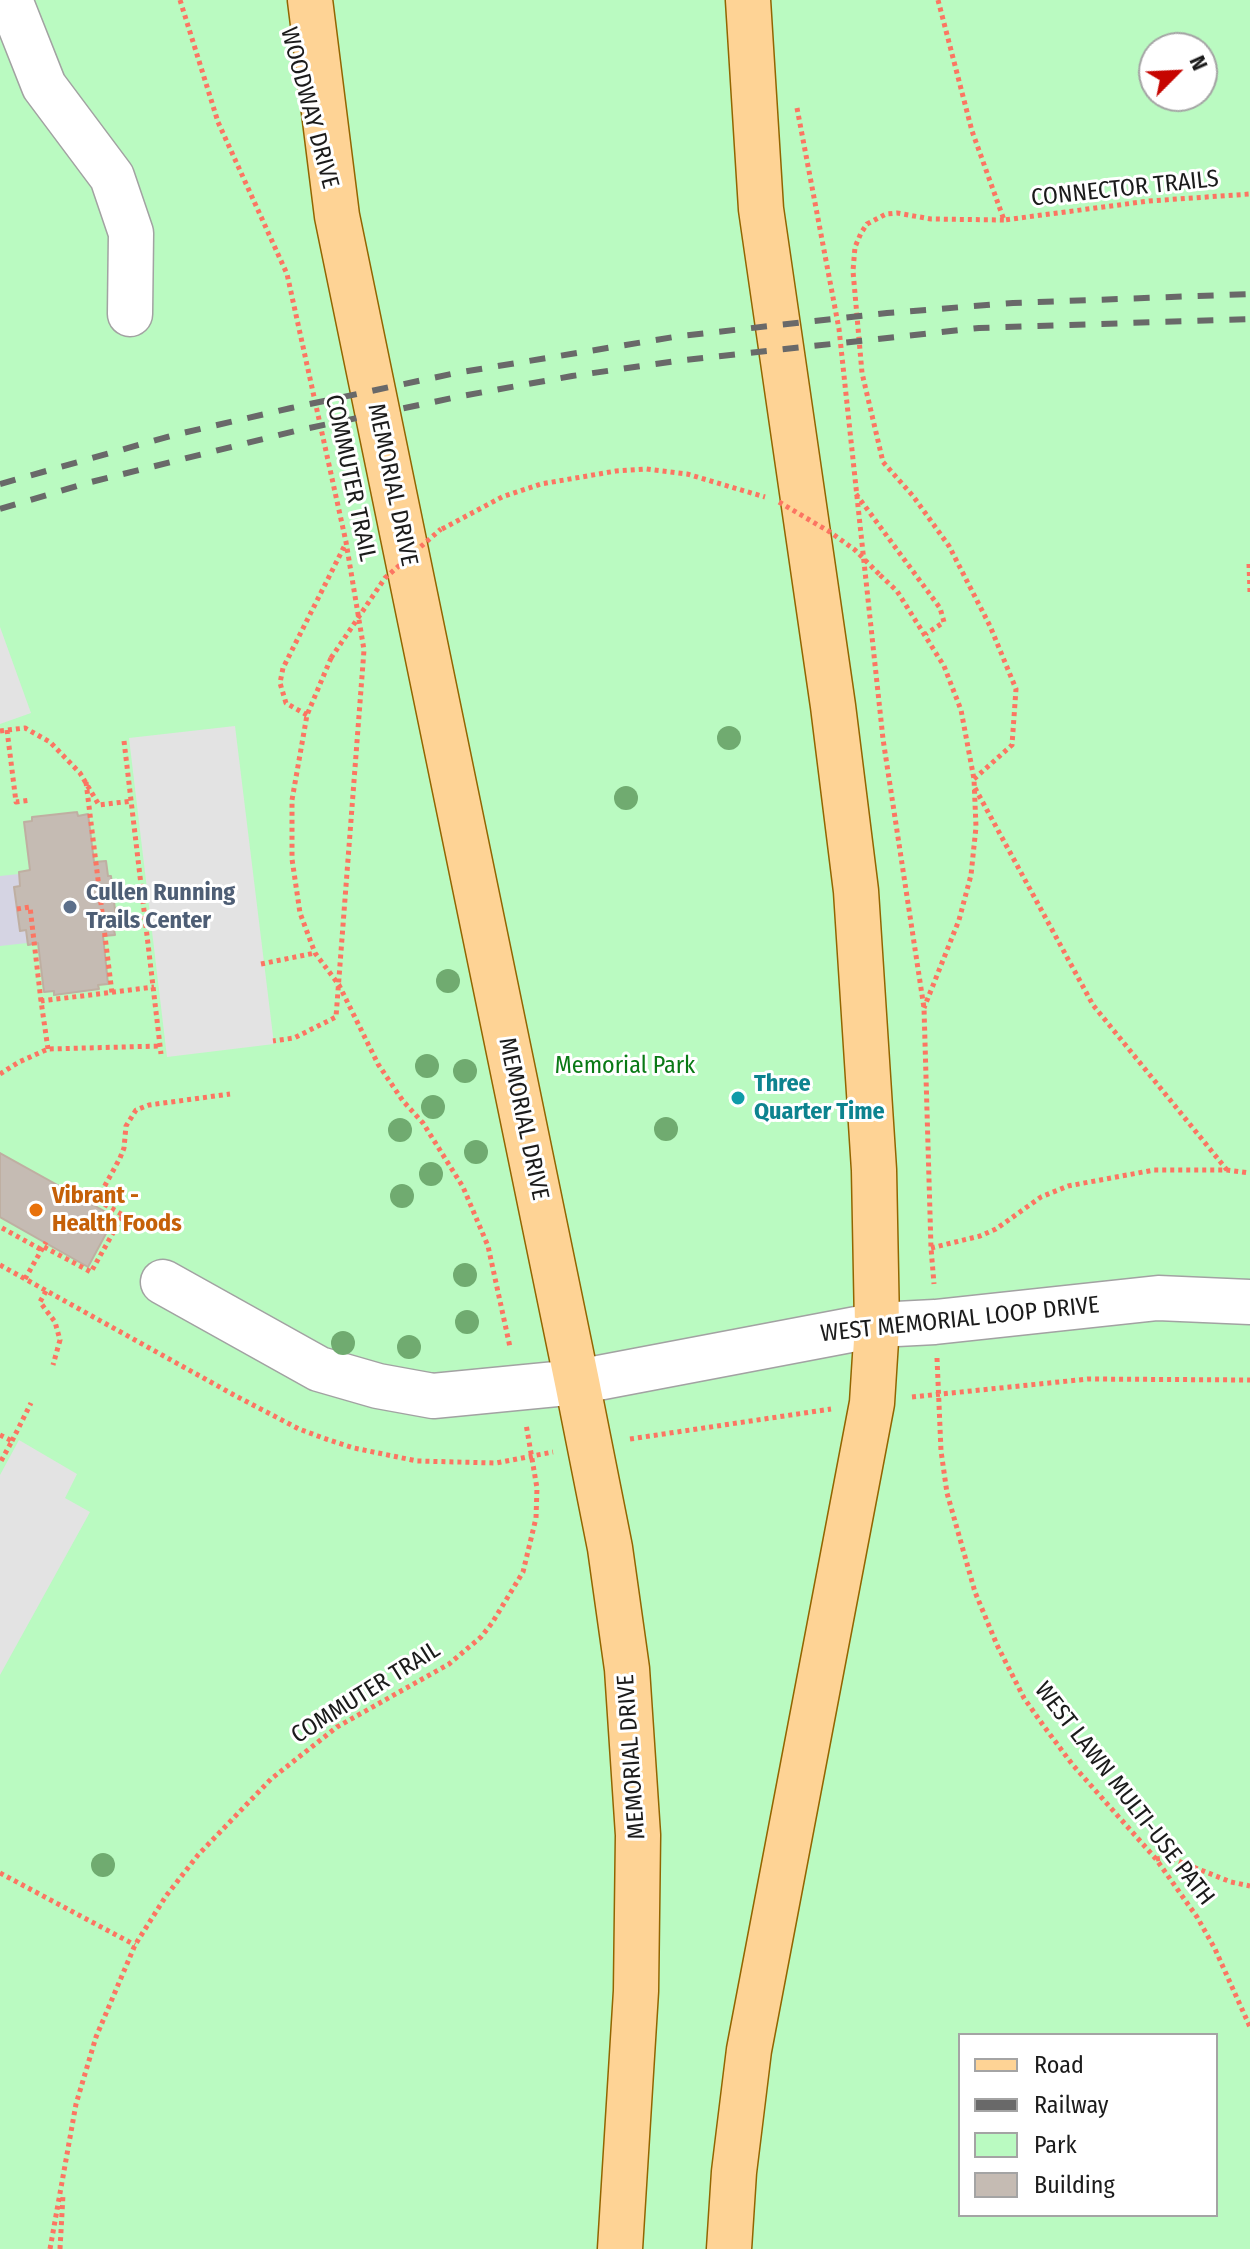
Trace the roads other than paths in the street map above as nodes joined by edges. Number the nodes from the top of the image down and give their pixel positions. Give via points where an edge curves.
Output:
1 (10, 0) edge
2 (281, 0) edge
3 (310, 0) edge
4 (718, 0) edge
5 (748, 0) edge
6 (761, 209) junction
7 (337, 216) junction
8 (130, 314) dead end
9 (163, 1282) dead end
10 (1250, 1302) edge
11 (877, 1325) junction
12 (577, 1382) junction
13 (620, 2249) edge
14 (729, 2249) edge

1 - 8 street via 44,86 112,177 131,233
2 - 7 main road, WOODWAY DRIVE
3 - 7 main road, MEMORIAL DRIVE
4 - 6 main road
5 - 6 main road
6 - 11 main road via 856,891 874,1170
7 - 12 main road, MEMORIAL DRIVE
9 - 12 street, WEST MEMORIAL LOOP DRIVE via 319,1369 378,1386 433,1396
10 - 11 street, WEST MEMORIAL LOOP DRIVE via 1158,1298
11 - 12 street, WEST MEMORIAL LOOP DRIVE
11 - 14 main road via 872,1403 749,2050
12 - 13 main road, MEMORIAL DRIVE via 610,1548 627,1669 638,1835 636,1991

